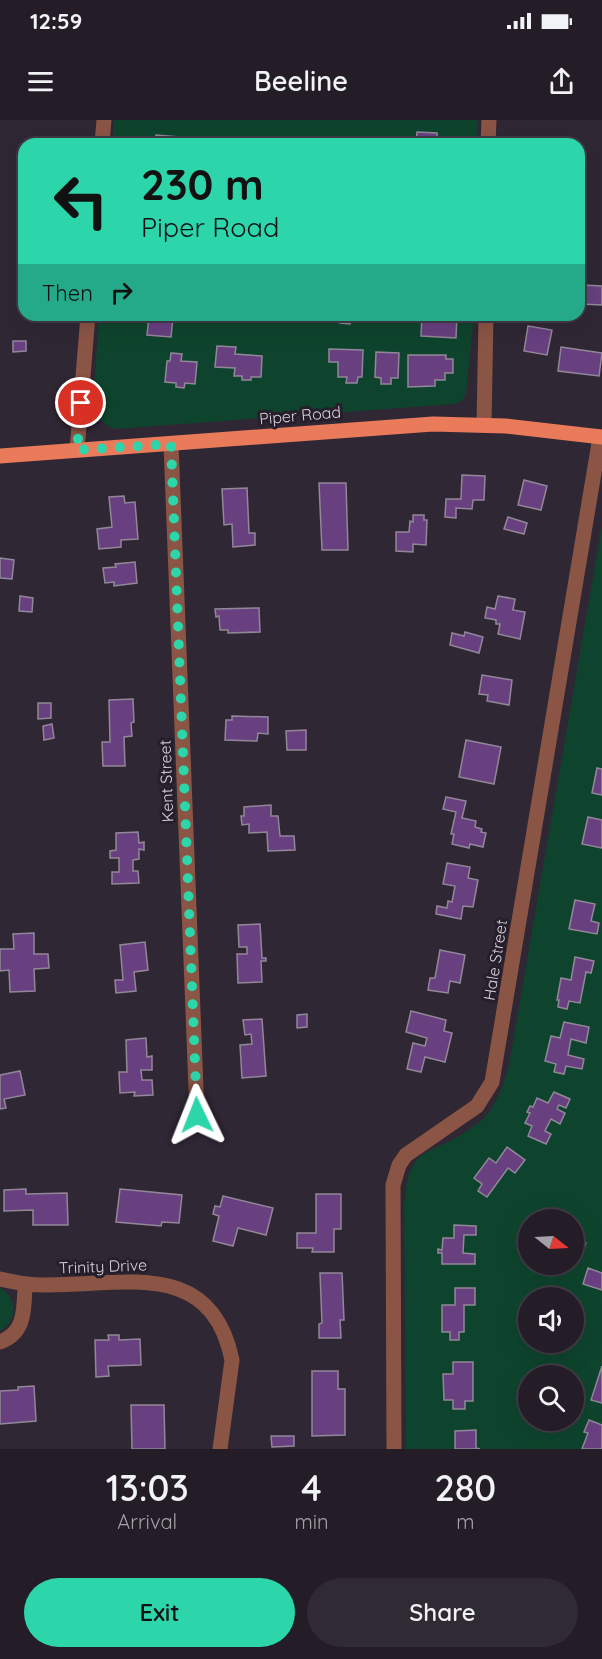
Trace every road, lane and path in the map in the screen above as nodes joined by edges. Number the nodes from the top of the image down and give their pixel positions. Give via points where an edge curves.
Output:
1 (104, 120) edge
2 (489, 120) edge
3 (102, 138) edge
4 (488, 138) edge
5 (88, 321) edge
6 (486, 321) edge
7 (484, 425) junction
8 (601, 437) edge
9 (171, 444) junction
10 (77, 450) junction
11 (0, 456) edge
12 (197, 1115) dead end
13 (0, 1279) edge
14 (25, 1284) junction
15 (0, 1342) edge
16 (220, 1449) edge
17 (394, 1449) edge

1 - 3 street
2 - 4 street
5 - 10 street
6 - 7 street
7 - 8 main road, Piper Road
7 - 9 main road, Piper Road via 404,425
8 - 17 street, Hale Street via 492,1082 477,1106 406,1155 395,1175
9 - 10 main road, Piper Road
9 - 12 street, Kent Street
10 - 11 main road, Piper Road
13 - 14 street, Trinity Drive
14 - 15 street via 23,1320 11,1337
14 - 16 street, Trinity Drive via 147,1282 171,1286 207,1308 219,1325 232,1360

